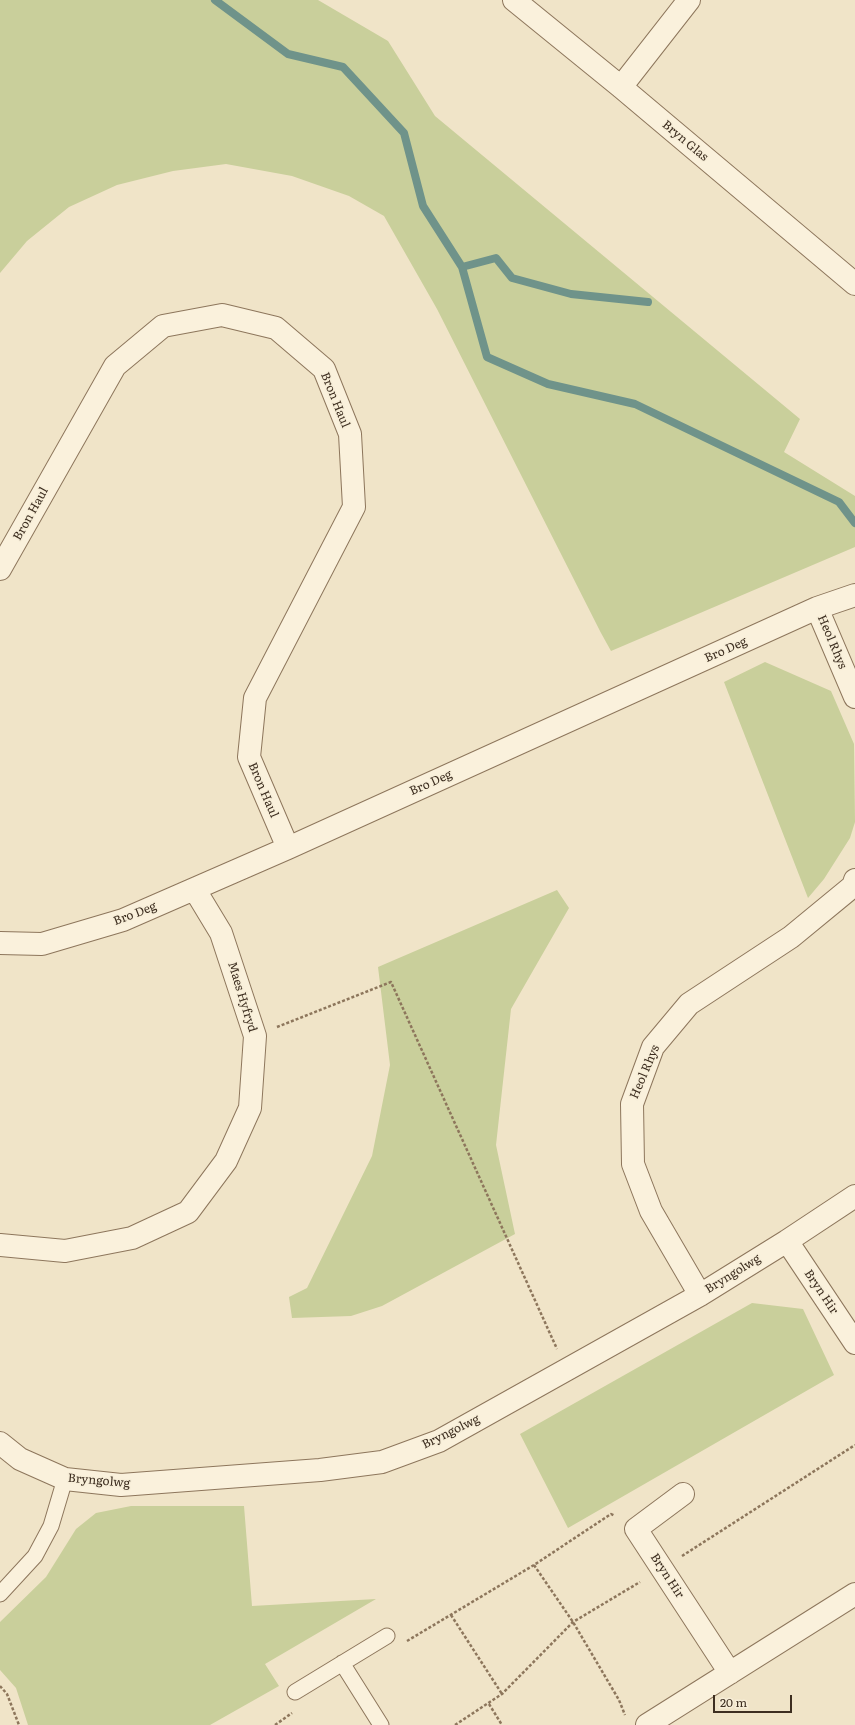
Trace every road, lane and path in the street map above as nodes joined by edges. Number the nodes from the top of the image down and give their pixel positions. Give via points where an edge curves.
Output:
1 (514, 0) edge
2 (689, 0) edge
3 (620, 87) junction
4 (855, 284) edge
5 (0, 569) edge
6 (855, 595) edge
7 (817, 608) junction
8 (855, 697) edge
9 (288, 848) junction
10 (855, 880) edge
11 (195, 890) junction
12 (0, 943) edge
13 (255, 1036) junction
14 (855, 1196) edge
15 (787, 1241) junction
16 (0, 1245) edge
17 (700, 1295) junction
18 (855, 1343) edge
19 (566, 1370) junction
20 (0, 1443) edge
21 (65, 1479) junction
22 (683, 1494) dead end
23 (636, 1529) junction
24 (534, 1565) junction
25 (0, 1594) edge
26 (855, 1594) edge
27 (451, 1615) junction
28 (387, 1636) joint
29 (342, 1663) junction
30 (730, 1673) junction
31 (0, 1686) edge
32 (295, 1692) dead end
33 (502, 1694) dead end
34 (489, 1703) dead end
35 (626, 1719) dead end
36 (19, 1725) edge
37 (382, 1725) edge
38 (502, 1725) edge
39 (647, 1725) edge

1 - 3 street, Bryn Glas
2 - 3 street
3 - 4 street, Bryn Glas
5 - 9 street, Bron Haul via 115,366 162,326 222,315 276,328 324,369 350,434 354,507 255,698 249,757
6 - 7 street, Bro Deg
7 - 8 street, Heol Rhys
7 - 9 street, Bro Deg
9 - 11 street, Bro Deg
10 - 17 street, Heol Rhys via 853,886 791,937 689,1004 653,1047 632,1104 633,1164 651,1211
11 - 12 street, Bro Deg via 123,920 42,944
11 - 13 street, Maes Hyfryd via 221,933
13 - 16 street, Maes Hyfryd via 250,1108 226,1161 188,1212 132,1238 65,1251
13 - 19 path via 391,982
14 - 15 street, Bryngolwg
15 - 17 street, Bryngolwg
15 - 18 street, Bryn Hir
17 - 19 street, Bryngolwg
19 - 21 street, Bryngolwg via 439,1441 382,1462 320,1470 121,1485
20 - 21 street, Bryngolwg via 20,1459
21 - 25 lane via 51,1526 35,1556
22 - 23 street
23 - 24 path via 611,1514
23 - 30 street, Bryn Hir
24 - 27 path
24 - 35 path via 573,1622 620,1700
26 - 30 street
27 - 28 path via 397,1647
27 - 33 path
28 - 29 lane
29 - 32 lane
29 - 37 lane
30 - 39 street
31 - 36 path via 8,1694
34 - 38 path

